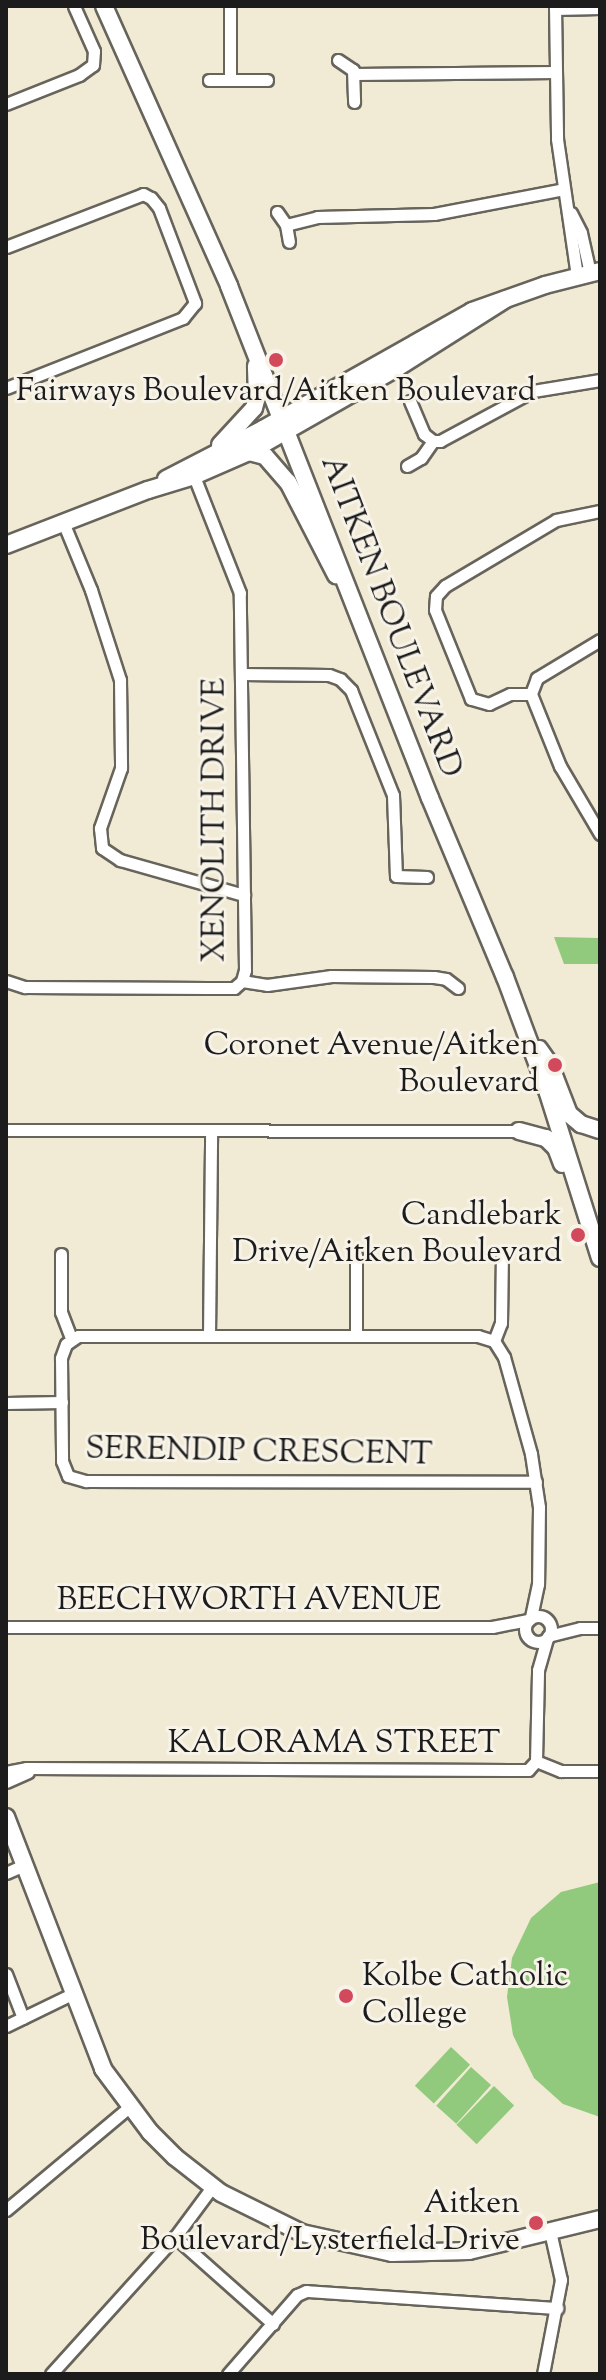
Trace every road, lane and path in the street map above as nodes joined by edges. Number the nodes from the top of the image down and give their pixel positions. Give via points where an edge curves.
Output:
1 (74, 6) edge
2 (104, 6) edge
3 (230, 6) edge
4 (555, 7) edge
5 (600, 8) edge
6 (338, 60) dead end
7 (556, 72) junction
8 (354, 74) junction
9 (209, 80) dead end
10 (230, 80) junction
11 (267, 80) dead end
12 (354, 102) dead end
13 (6, 104) edge
14 (564, 189) junction
15 (277, 212) dead end
16 (286, 225) junction
17 (289, 242) dead end
18 (6, 247) edge
19 (589, 273) edge
20 (254, 349) junction
21 (600, 380) edge
22 (6, 388) edge
23 (410, 401) dead end
24 (284, 425) junction
25 (433, 441) junction
26 (249, 452) junction
27 (407, 466) dead end
28 (190, 472) junction
29 (600, 511) edge
30 (63, 522) junction
31 (6, 545) edge
32 (358, 610) junction
33 (600, 640) edge
34 (241, 674) junction
35 (531, 694) junction
36 (600, 834) edge
37 (427, 877) dead end
38 (244, 895) junction
39 (6, 981) edge
40 (242, 981) junction
41 (458, 988) dead end
42 (522, 1022) junction
43 (548, 1094) junction
44 (6, 1130) edge
45 (211, 1130) junction
46 (599, 1130) edge
47 (519, 1131) junction
48 (575, 1175) junction
49 (61, 1254) dead end
50 (356, 1255) dead end
51 (502, 1255) dead end
52 (600, 1258) edge
53 (600, 1270) edge
54 (209, 1336) junction
55 (356, 1336) junction
56 (71, 1338) junction
57 (494, 1341) junction
58 (62, 1402) junction
59 (6, 1403) edge
60 (536, 1482) junction
61 (538, 1584) junction
62 (530, 1619) junction
63 (548, 1620) junction
64 (6, 1627) edge
65 (492, 1627) junction
66 (580, 1628) junction
67 (600, 1628) edge
68 (527, 1636) junction
69 (548, 1637) junction
70 (538, 1670) junction
71 (536, 1761) junction
72 (36, 1769) junction
73 (600, 1771) edge
74 (6, 1772) edge
75 (6, 1782) edge
76 (6, 1817) edge
77 (24, 1865) junction
78 (6, 1873) edge
79 (6, 1974) edge
80 (72, 1994) junction
81 (23, 2018) junction
82 (6, 2026) edge
83 (129, 2107) junction
84 (212, 2187) junction
85 (6, 2210) edge
86 (600, 2219) edge
87 (550, 2231) junction
88 (175, 2237) junction
89 (557, 2308) junction
90 (273, 2324) junction
91 (51, 2374) edge
92 (228, 2374) edge
93 (543, 2374) edge

1 - 13 street via 94,51 93,65
2 - 20 main road, AITKEN BOULEVARD
3 - 10 street
4 - 5 street
4 - 7 street
6 - 8 street via 349,64
7 - 8 street
7 - 14 street
8 - 12 street
9 - 10 street
10 - 11 street
14 - 16 street via 452,212 317,217
14 - 19 street
15 - 16 street
16 - 17 street
18 - 22 street via 143,194 159,208 195,303 183,318
19 - 24 main road via 472,311
20 - 24 main road, AITKEN BOULEVARD
20 - 28 main road via 254,408
21 - 25 street via 533,391 447,439
23 - 25 street via 424,434
24 - 26 main road
24 - 28 main road
24 - 32 main road, AITKEN BOULEVARD
25 - 27 street
26 - 28 main road
26 - 32 main road via 265,456 288,482
28 - 30 main road
28 - 34 street, XENOLITH DRIVE via 240,593
29 - 35 street via 556,520 436,596 435,610 471,699 489,704 510,694
30 - 31 main road
30 - 38 street via 120,680 121,768 100,828 102,848 120,860
32 - 42 main road, AITKEN BOULEVARD
33 - 35 street via 537,678
34 - 37 street via 329,675 351,690 393,795 396,876
34 - 38 street, XENOLITH DRIVE
35 - 36 street via 560,766
38 - 40 street, XENOLITH DRIVE
39 - 40 street, XENOLITH DRIVE via 25,987 208,988 234,988
40 - 41 street via 267,985 317,976 434,977
42 - 43 main road, AITKEN BOULEVARD
42 - 46 main road via 550,1065 569,1114
43 - 47 main road via 540,1122
43 - 48 main road, AITKEN BOULEVARD
44 - 45 street
45 - 47 street
45 - 54 street
46 - 48 main road via 577,1142
47 - 53 main road via 546,1138 556,1148
48 - 52 main road, AITKEN BOULEVARD
49 - 56 street via 61,1312
50 - 55 street
51 - 57 street via 502,1307
54 - 55 street
54 - 56 street
55 - 57 street via 480,1336
56 - 58 street, SERENDIP CRESCENT via 62,1350
57 - 60 street via 504,1357
58 - 59 street
58 - 60 street, SERENDIP CRESCENT via 62,1461 76,1480
60 - 61 street
61 - 62 street
61 - 63 street
62 - 63 street via 539,1615
62 - 65 street, BEECHWORTH AVENUE
62 - 68 street
63 - 66 street
63 - 69 street
64 - 65 street, BEECHWORTH AVENUE
65 - 68 street, BEECHWORTH AVENUE
66 - 67 street
66 - 69 street
68 - 69 street via 535,1641
68 - 70 street, KALORAMA STREET
69 - 70 street, KALORAMA STREET
70 - 71 street, KALORAMA STREET
71 - 72 street, KALORAMA STREET via 520,1771
71 - 73 street via 561,1771
72 - 74 street, KALORAMA STREET
72 - 75 street, KALORAMA STREET
76 - 77 main road
77 - 78 street
77 - 80 main road
79 - 81 street
80 - 81 street
80 - 83 main road via 103,2069
81 - 82 street
83 - 84 main road via 175,2157
83 - 85 street
84 - 87 main road via 302,2233 392,2253 469,2251
84 - 88 street
86 - 87 main road
87 - 89 street via 561,2280
88 - 90 street
88 - 91 street
89 - 90 street via 306,2291
89 - 93 street
90 - 92 street

